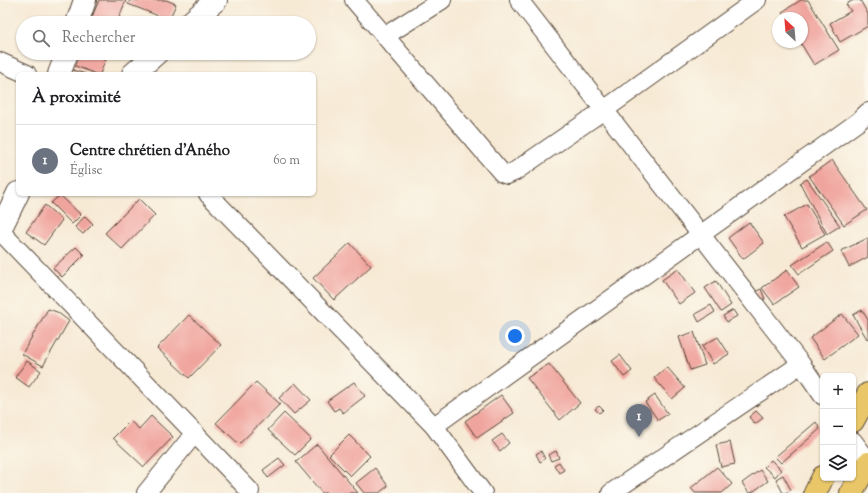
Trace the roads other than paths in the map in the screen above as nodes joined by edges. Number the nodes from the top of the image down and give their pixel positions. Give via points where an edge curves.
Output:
1 (85, 0) edge
2 (216, 0) edge
3 (354, 0) edge
4 (442, 0) edge
5 (520, 0) edge
6 (757, 0) edge
7 (79, 16) edge
8 (198, 16) edge
9 (385, 36) junction
10 (65, 60) edge
11 (149, 60) edge
12 (0, 62) edge
13 (22, 72) edge
14 (61, 72) edge
15 (135, 72) edge
16 (604, 110) junction
17 (868, 112) edge
18 (17, 196) edge
19 (210, 196) edge
20 (0, 231) edge
21 (701, 234) junction
22 (801, 364) junction
23 (820, 392) edge
24 (868, 394) edge
25 (856, 416) edge
26 (434, 426) junction
27 (195, 433) junction
28 (856, 444) edge
29 (868, 462) edge
30 (821, 481) edge
31 (250, 491) dead end
32 (146, 493) edge
33 (483, 493) edge
34 (611, 493) edge
35 (815, 493) edge
36 (852, 493) edge

1 - 7 street
2 - 8 street
3 - 9 street
4 - 9 street
5 - 16 street
6 - 16 street
9 - 16 street via 502,173 507,175
10 - 14 street
11 - 15 street
12 - 13 street
16 - 21 street
17 - 21 street
18 - 20 street
19 - 26 street
20 - 27 street
21 - 22 street
21 - 26 street
22 - 23 street
22 - 34 street
24 - 25 highway
26 - 33 street
27 - 31 street
27 - 32 street
28 - 29 street
29 - 36 highway
30 - 35 highway

